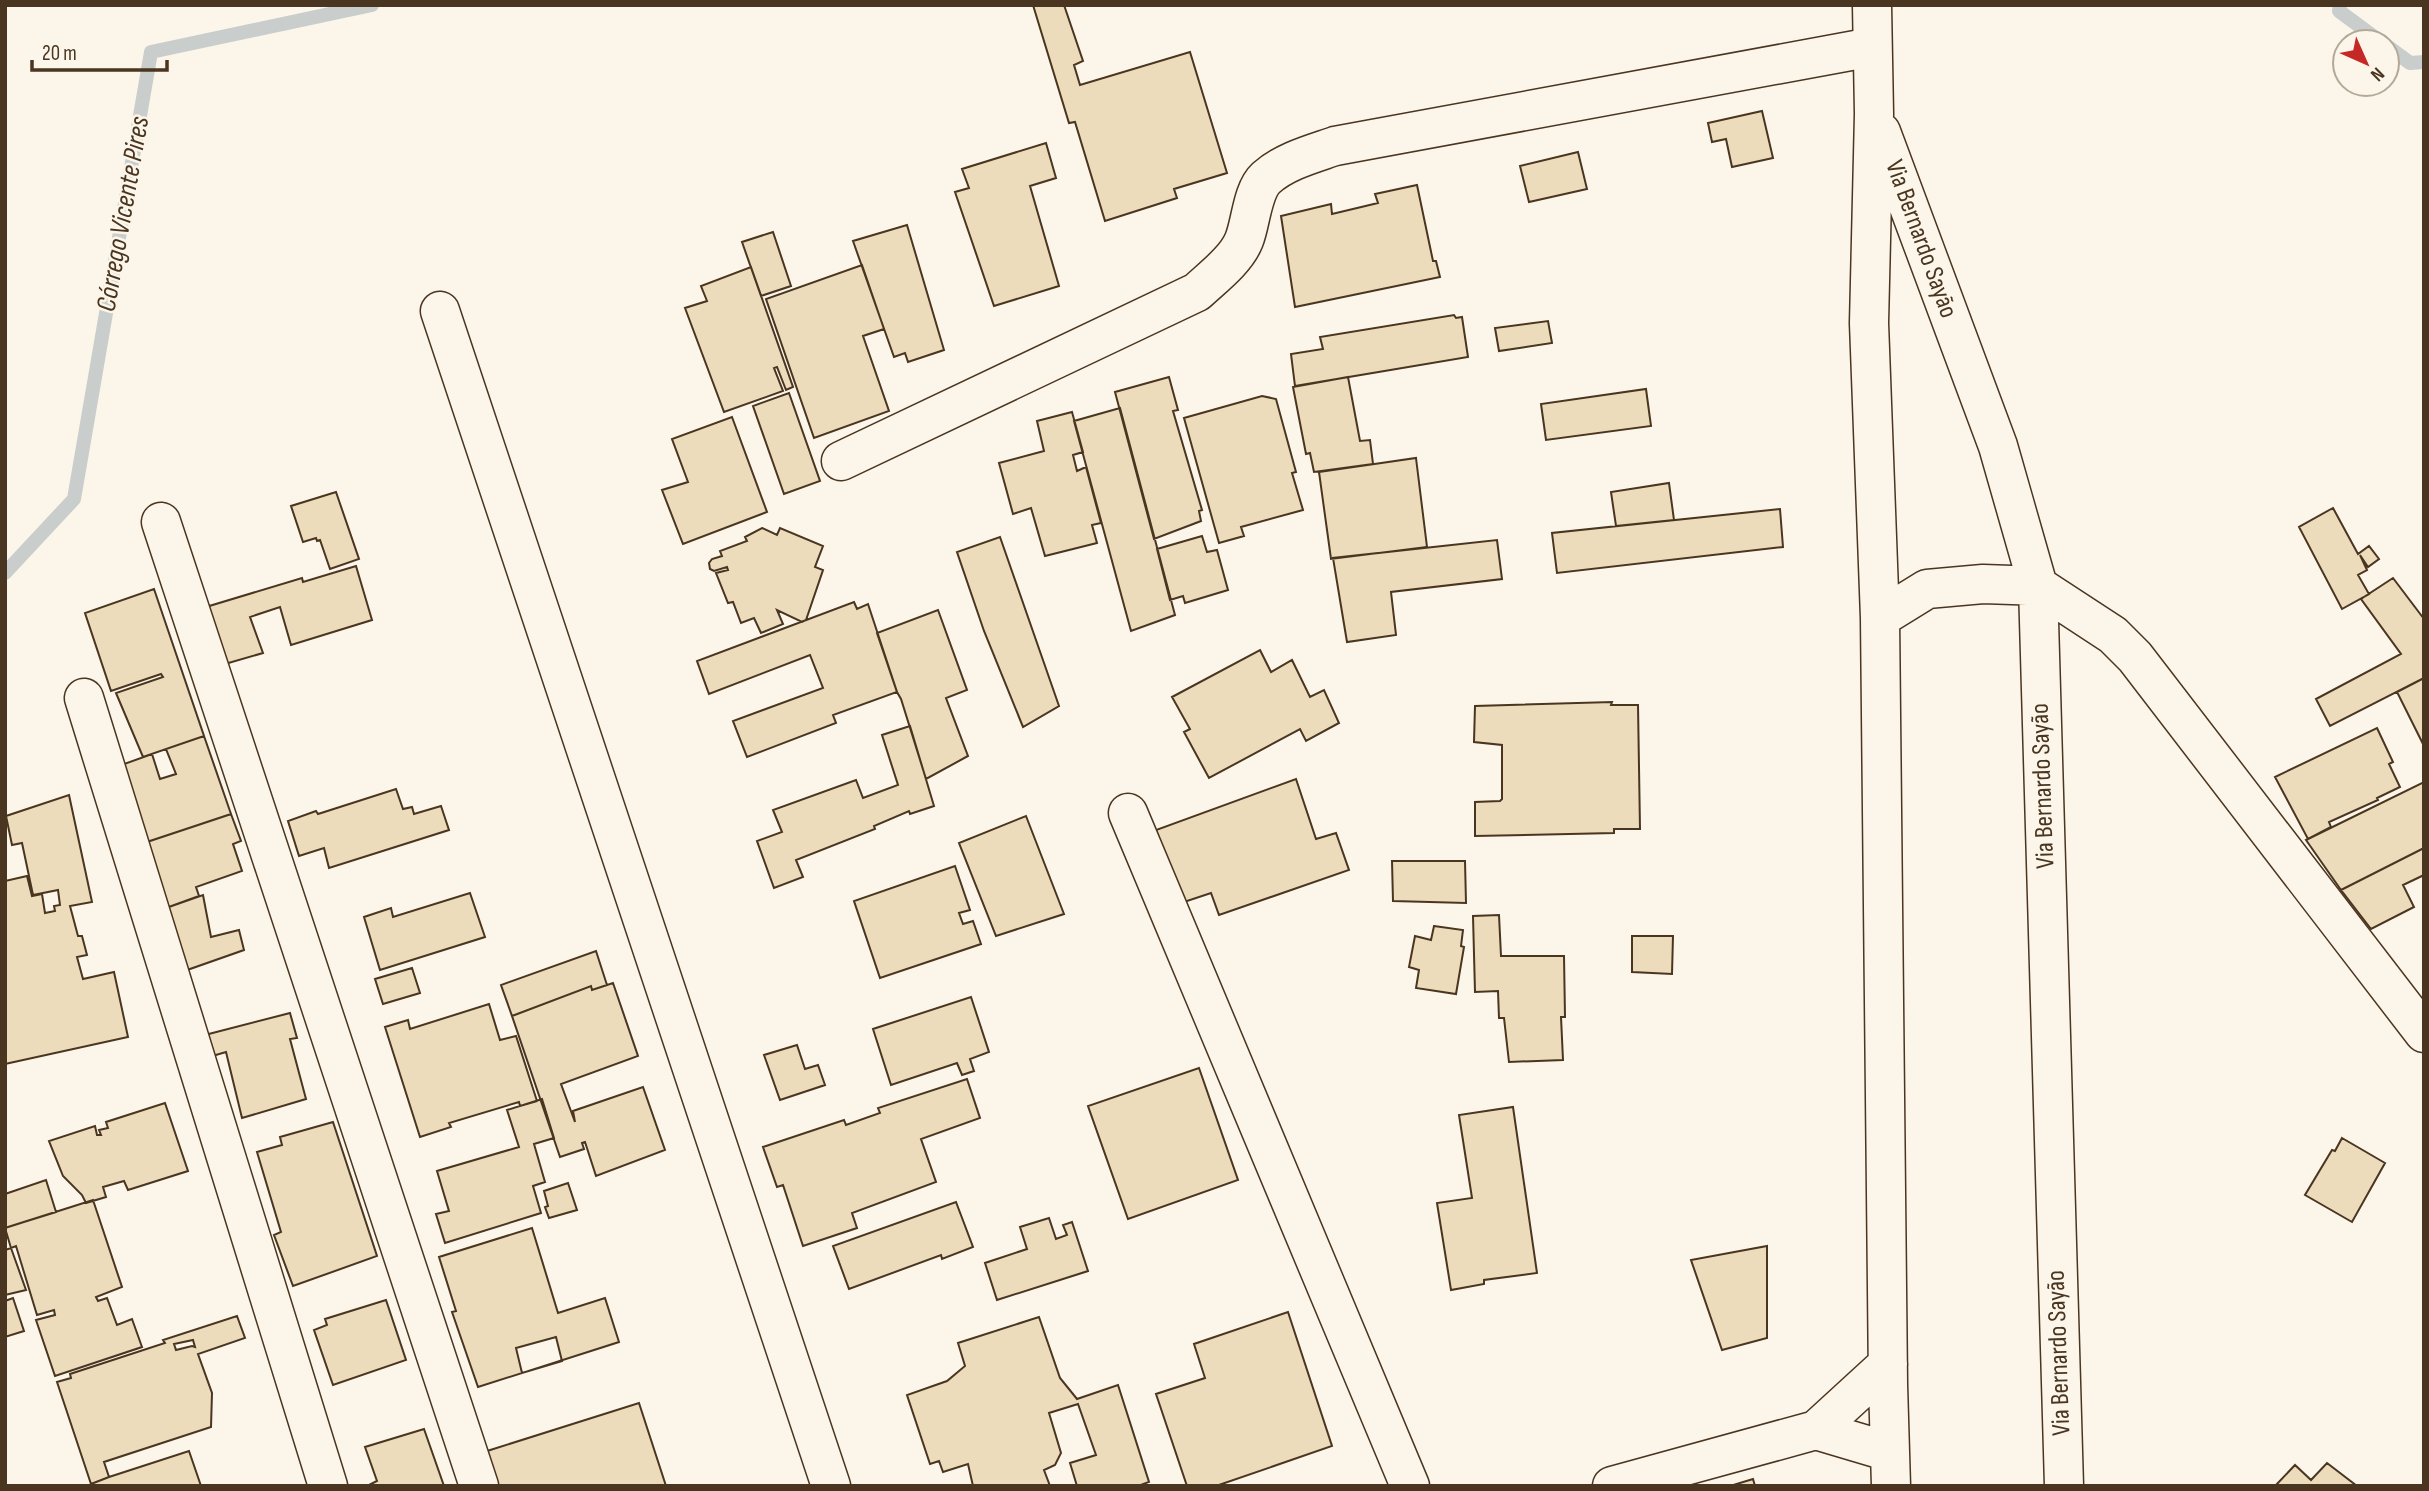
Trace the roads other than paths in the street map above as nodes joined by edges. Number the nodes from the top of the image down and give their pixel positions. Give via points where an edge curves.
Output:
1 (1872, 5) edge
2 (1872, 47) junction
3 (1874, 114) junction
4 (440, 311) dead end
5 (841, 461) dead end
6 (161, 522) dead end
7 (2038, 586) junction
8 (1880, 618) junction
9 (84, 698) dead end
10 (1128, 813) dead end
11 (2424, 1033) edge
12 (1888, 1364) junction
13 (1816, 1430) junction
14 (1891, 1469) edge
15 (328, 1486) edge
16 (478, 1486) edge
17 (831, 1486) edge
18 (1410, 1486) edge
19 (1612, 1486) edge
20 (2064, 1486) edge

1 - 2 street, Via Bernardo Sayão
2 - 3 street, Via Bernardo Sayão
2 - 5 street via 1335,146 1292,162 1264,179 1244,242 1197,292
3 - 7 street, Via Bernardo Sayão via 1998,446
3 - 8 street, Via Bernardo Sayão via 1869,323
4 - 17 street
6 - 16 street
7 - 8 street via 1927,589
7 - 11 street via 2113,635 2136,657
7 - 20 street, Via Bernardo Sayão
8 - 12 street, Via Bernardo Sayão
9 - 15 street
10 - 18 street
12 - 13 street
12 - 14 street, Via Bernardo Sayão
13 - 14 street
13 - 19 street

